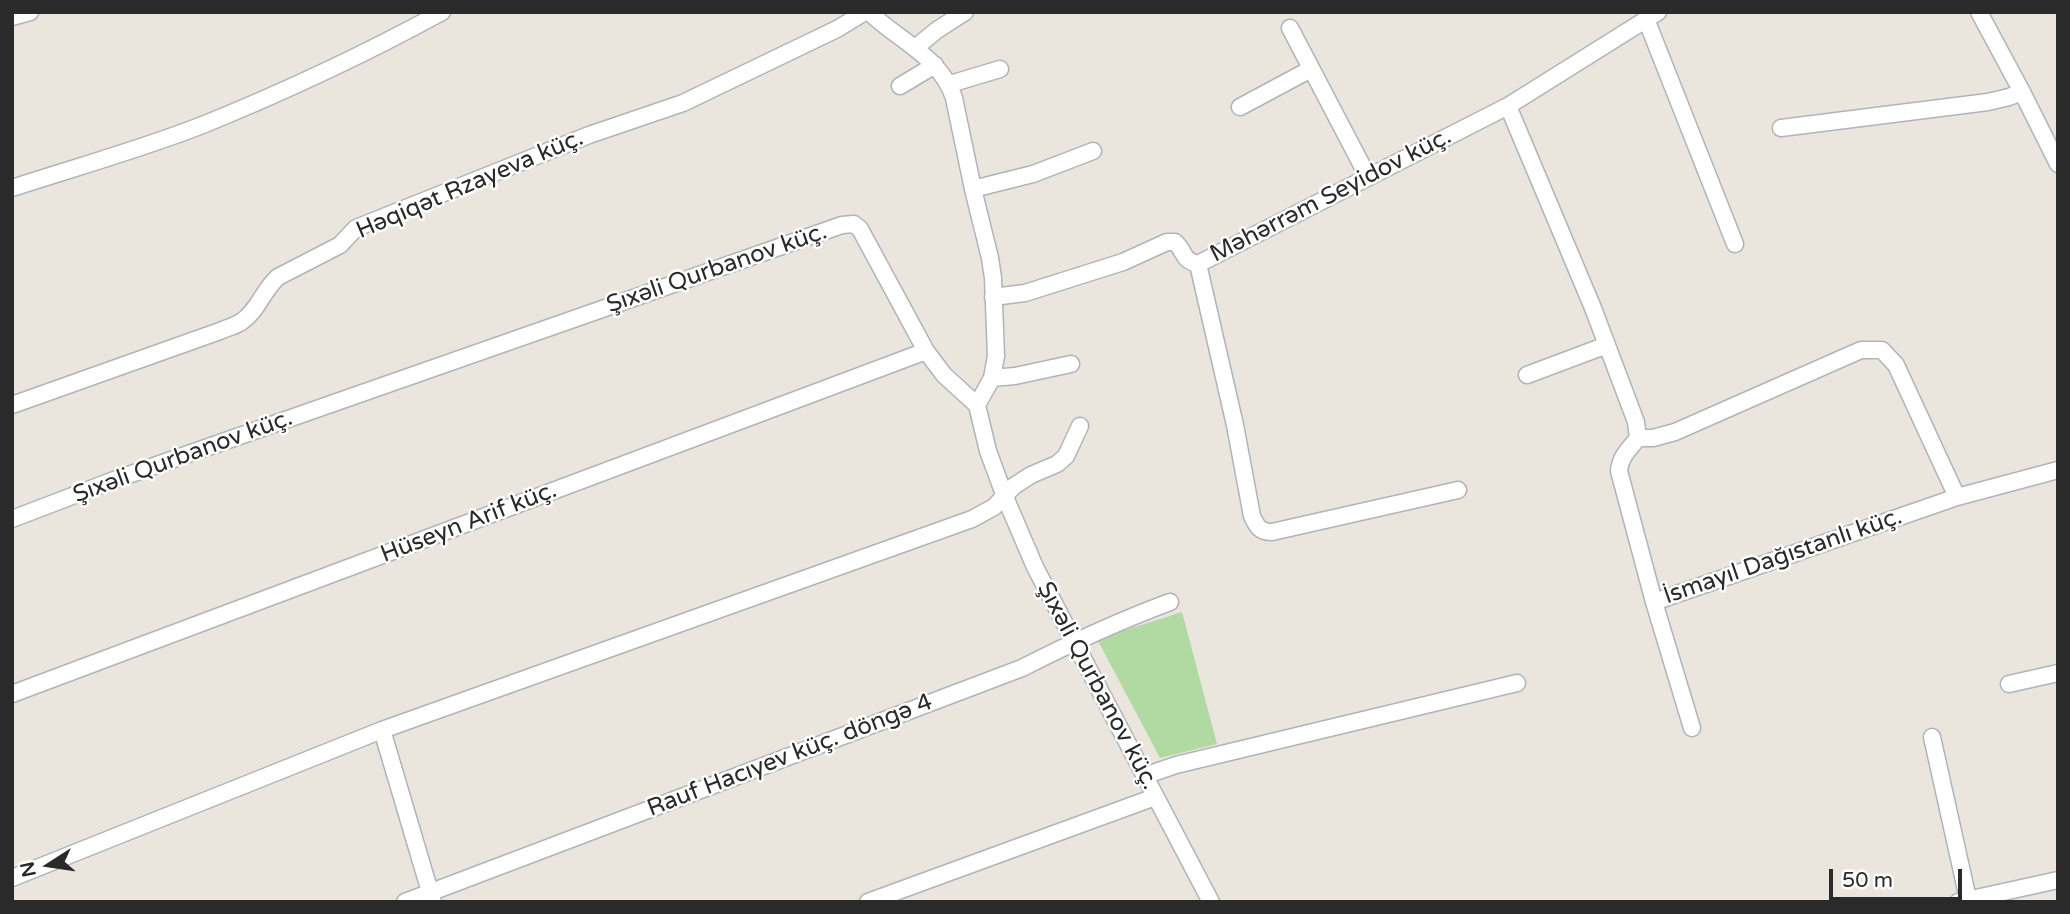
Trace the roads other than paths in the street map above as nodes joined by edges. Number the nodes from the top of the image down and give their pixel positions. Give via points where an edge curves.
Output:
1 (30, 12) edge
2 (442, 12) edge
3 (867, 12) edge
4 (965, 12) edge
5 (1979, 12) edge
6 (1652, 16) edge
7 (12, 17) edge
8 (1290, 28) dead end
9 (915, 48) junction
10 (935, 65) junction
11 (1000, 69) dead end
12 (1311, 69) junction
13 (950, 84) junction
14 (901, 86) dead end
15 (2022, 92) junction
16 (1508, 106) junction
17 (1240, 107) dead end
18 (1781, 128) dead end
19 (1093, 151) dead end
20 (2058, 164) edge
21 (1368, 177) junction
22 (12, 188) edge
23 (973, 189) junction
24 (1735, 244) dead end
25 (1198, 264) junction
26 (993, 297) junction
27 (1607, 345) junction
28 (926, 351) junction
29 (1071, 364) dead end
30 (1527, 375) dead end
31 (992, 378) junction
32 (12, 405) edge
33 (978, 405) junction
34 (1080, 426) dead end
35 (1638, 438) junction
36 (2058, 470) edge
37 (1458, 490) dead end
38 (1005, 497) junction
39 (1958, 497) junction
40 (12, 519) edge
41 (1170, 602) dead end
42 (1654, 602) junction
43 (1073, 642) junction
44 (2058, 673) edge
45 (1517, 683) dead end
46 (2009, 684) dead end
47 (12, 694) edge
48 (1692, 728) dead end
49 (382, 730) junction
50 (1932, 737) dead end
51 (1144, 776) junction
52 (1155, 797) junction
53 (12, 878) edge
54 (2058, 880) edge
55 (432, 897) edge
56 (1962, 901) edge
57 (405, 902) edge
58 (868, 902) edge
59 (1211, 902) edge

1 - 7 street
2 - 22 street via 343,64 203,125
3 - 9 street
3 - 32 street, Həqiqət Rzayeva küç. via 683,103 589,135 356,228 340,245 270,283 256,308 241,322
4 - 9 street
5 - 15 street
6 - 16 street, Məhərrəm Seyidov küç.
6 - 24 street
8 - 12 street
9 - 10 street
10 - 13 street
10 - 14 street
11 - 13 street
12 - 17 street
12 - 21 street
13 - 23 street
15 - 18 street via 1988,102
15 - 20 street
16 - 21 street, Məhərrəm Seyidov küç.
16 - 27 street
19 - 23 street via 1033,174
21 - 25 street, Məhərrəm Seyidov küç.
23 - 26 street via 990,258
25 - 26 street, Məhərrəm Seyidov küç. via 1189,262 1175,242 1167,242 1123,262 1025,293
25 - 37 street via 1256,526 1272,532
26 - 31 street via 996,356
27 - 30 street
27 - 35 street
28 - 33 street, Şıxəli Qurbanov küç. via 944,375
28 - 40 street, Şıxəli Qurbanov küç. via 860,229 854,224 842,225
28 - 47 street, Hüseyn Arif küç.
29 - 31 street
31 - 33 street
33 - 38 street, Şıxəli Qurbanov küç.
34 - 38 street via 1066,456 1014,486
35 - 39 street via 1675,432 1861,350 1882,350 1896,365
35 - 42 street, İsmayıl Dağıstanlı küç. via 1620,462 1619,471
36 - 39 street, İsmayıl Dağıstanlı küç.
38 - 43 street, Şıxəli Qurbanov küç.
38 - 49 street via 972,519
39 - 42 street, İsmayıl Dağıstanlı küç.
41 - 43 street, Rauf Hacıyev küç. döngə 4
42 - 48 street
43 - 51 street, Şıxəli Qurbanov küç.
43 - 55 street, Rauf Hacıyev küç. döngə 4 via 1022,668
44 - 46 street
45 - 51 street
49 - 53 street
49 - 55 street
50 - 56 street
51 - 52 street, Şıxəli Qurbanov küç.
52 - 58 street
52 - 59 street, Şıxəli Qurbanov küç.
54 - 56 street
55 - 57 street, Rauf Hacıyev küç. döngə 4

